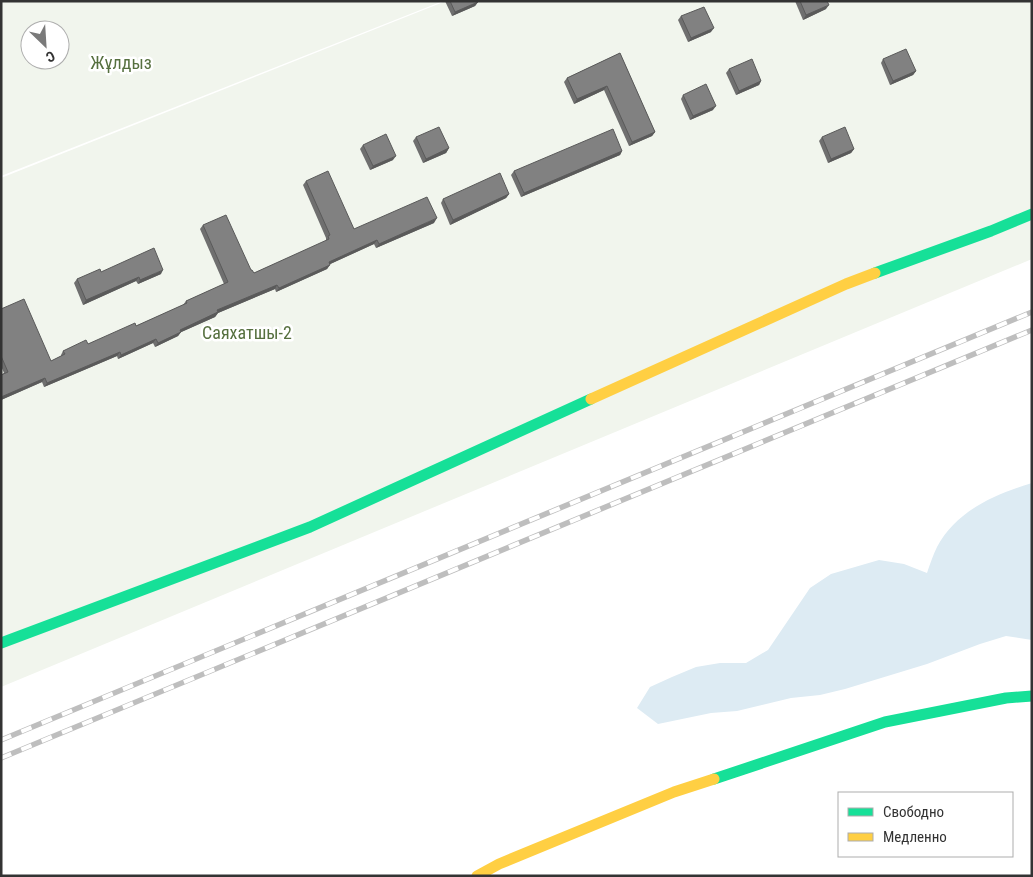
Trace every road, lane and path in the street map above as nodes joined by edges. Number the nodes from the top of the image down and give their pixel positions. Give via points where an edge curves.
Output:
1 (1032, 214) edge
2 (1, 643) edge
3 (1032, 696) edge
4 (477, 876) edge

1 - 2 street via 846,284 310,527
3 - 4 street via 1006,698 885,722 674,792

